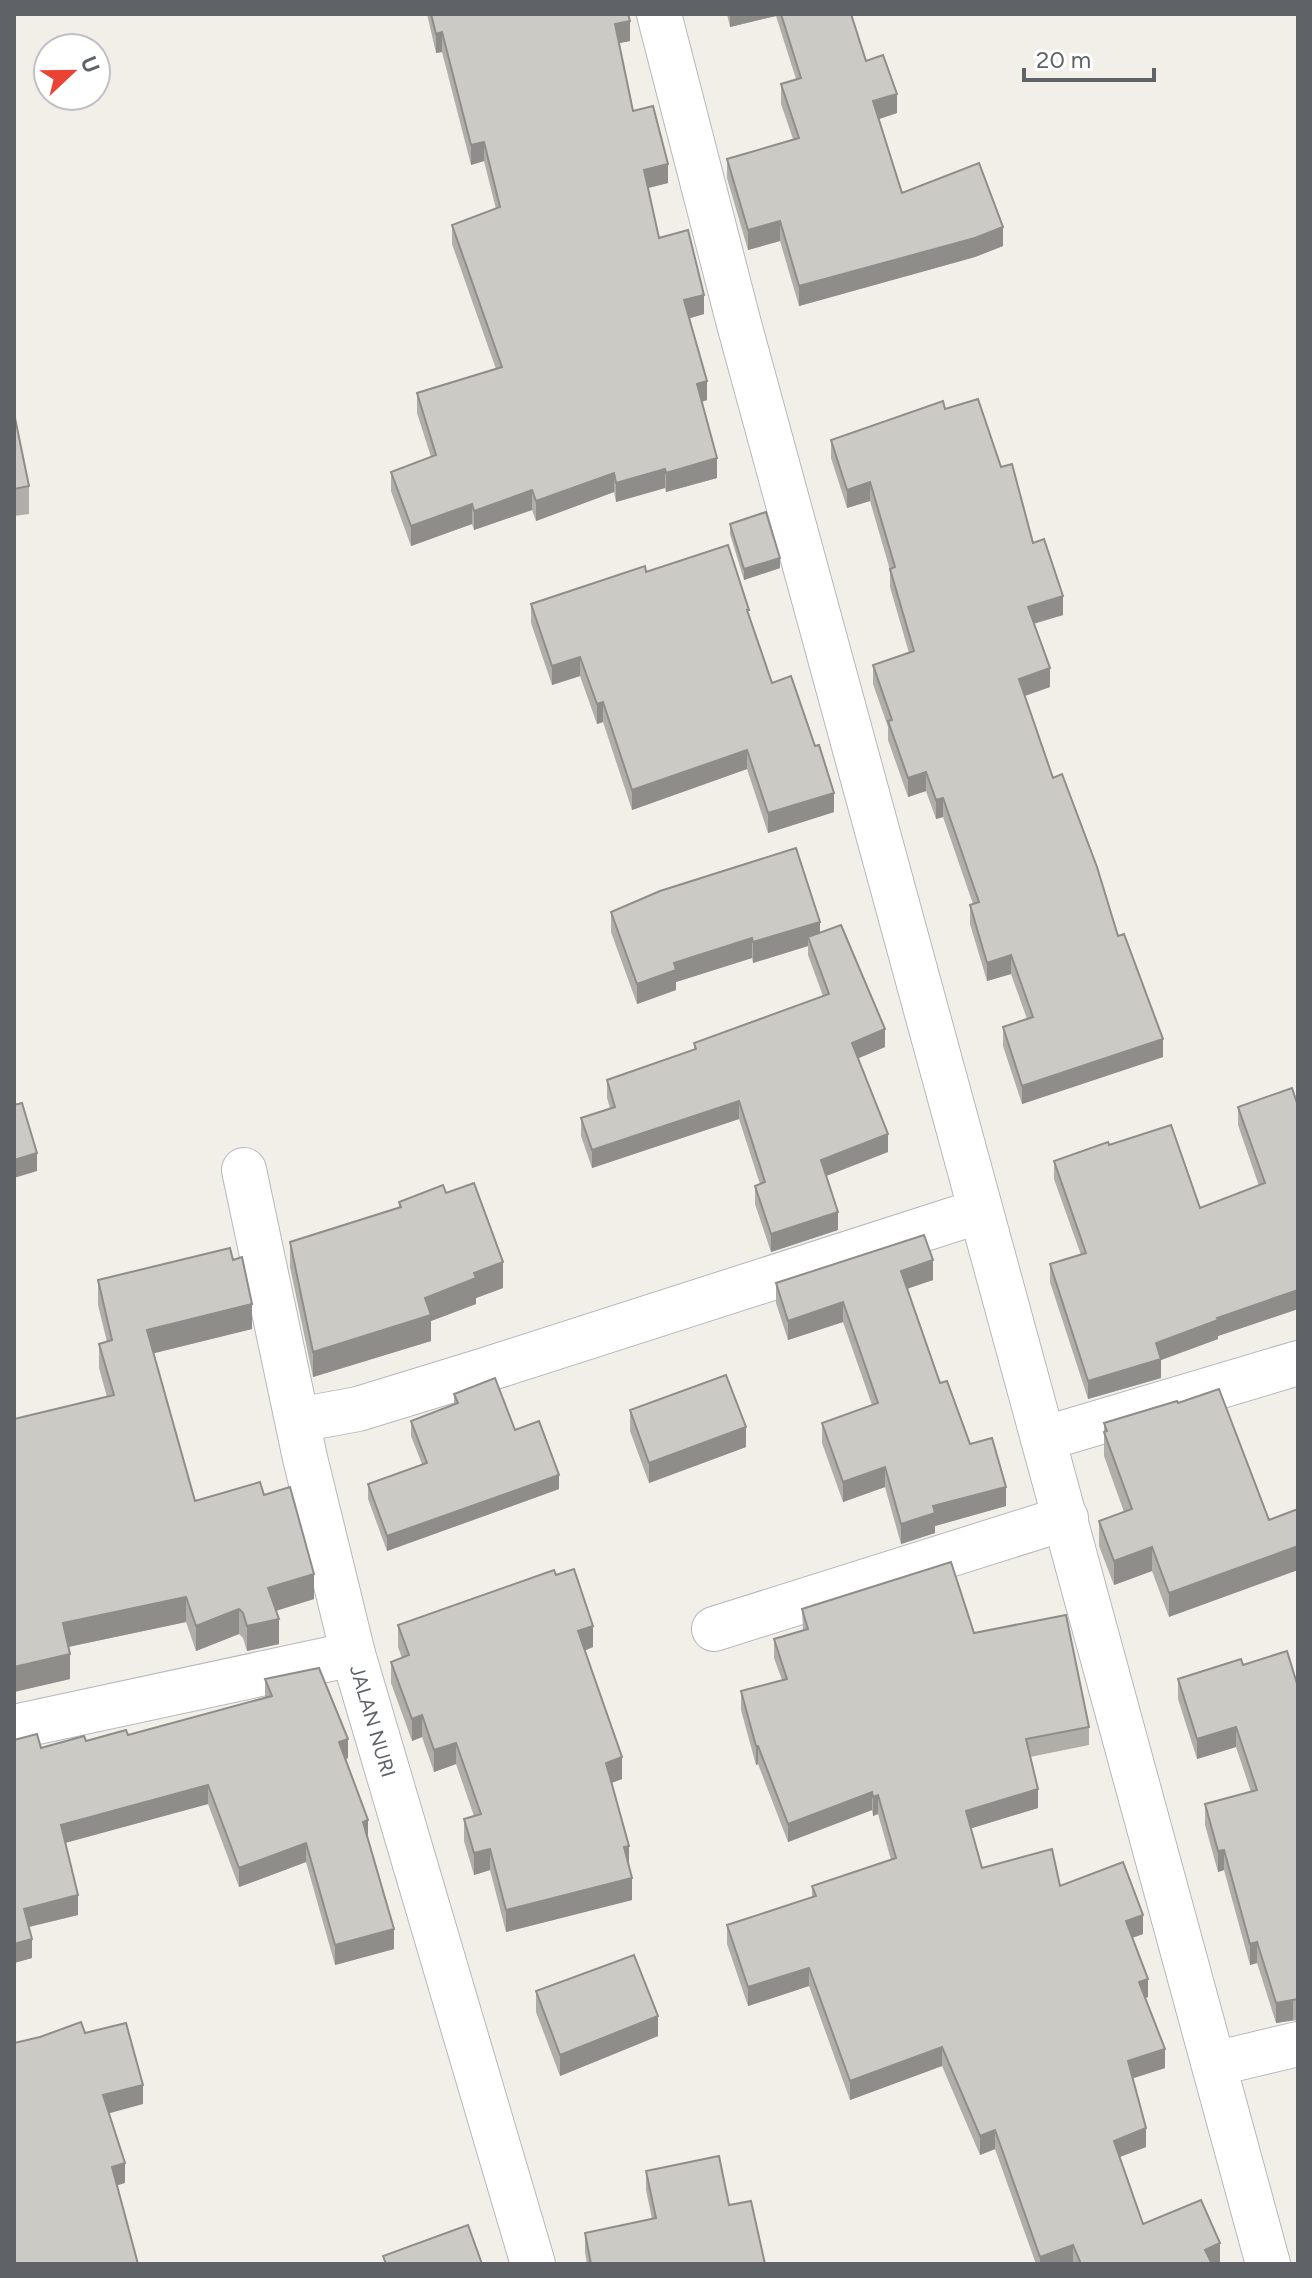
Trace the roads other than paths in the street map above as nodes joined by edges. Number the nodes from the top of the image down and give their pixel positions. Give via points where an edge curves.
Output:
1 (659, 14) edge
2 (244, 1170) dead end
3 (980, 1211) junction
4 (1298, 1363) edge
5 (298, 1420) junction
6 (1043, 1439) junction
7 (1066, 1518) junction
8 (714, 1629) dead end
9 (353, 1654) junction
10 (14, 1727) edge
11 (1298, 2044) edge
12 (1214, 2064) junction
13 (533, 2264) edge
14 (1268, 2264) edge

1 - 3 street
2 - 5 street, JALAN NURI
3 - 5 street via 358,1409
3 - 6 street
4 - 6 street
5 - 9 street, JALAN NURI
6 - 7 street
7 - 8 street
7 - 12 street
9 - 10 street
9 - 13 street, JALAN NURI
11 - 12 street
12 - 14 street

